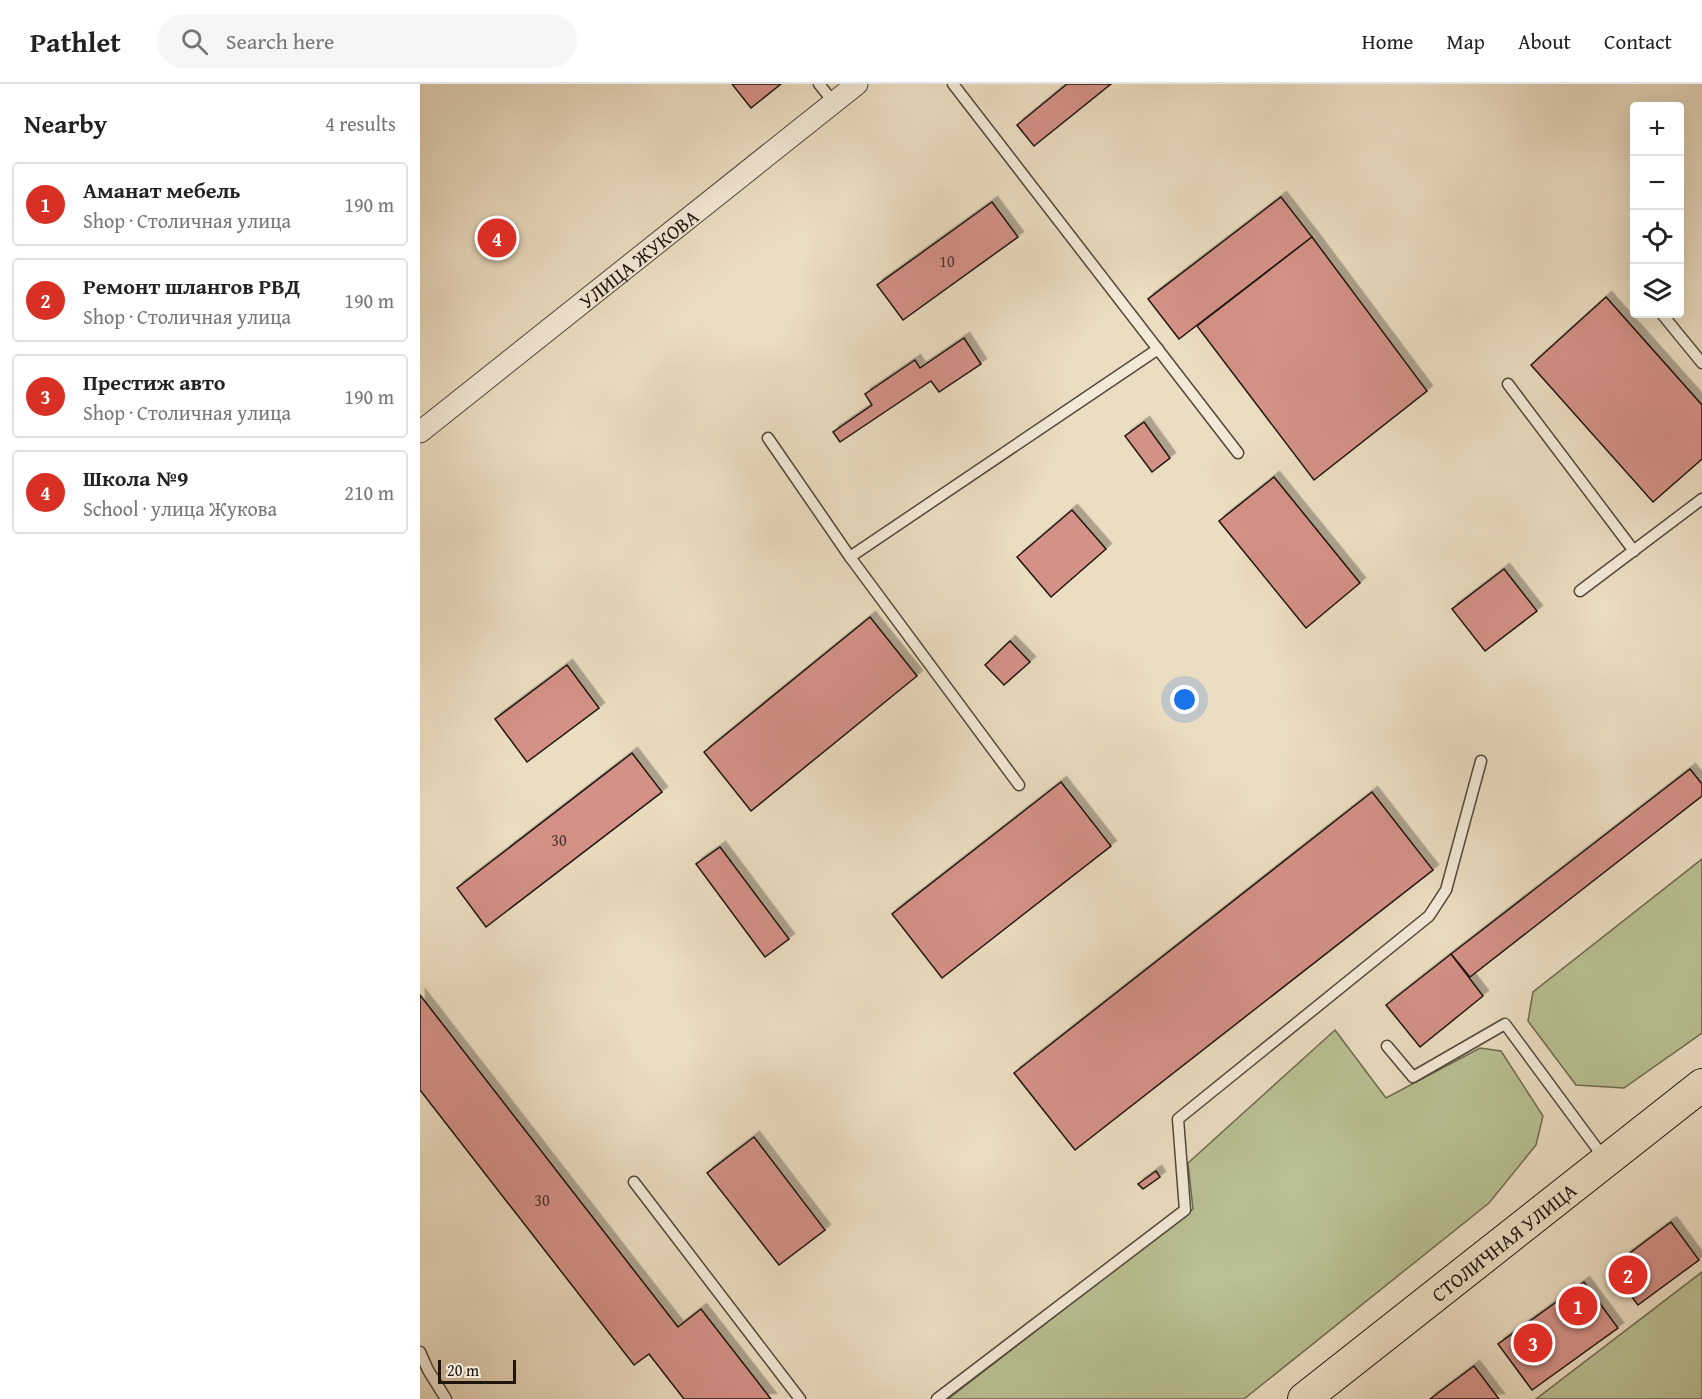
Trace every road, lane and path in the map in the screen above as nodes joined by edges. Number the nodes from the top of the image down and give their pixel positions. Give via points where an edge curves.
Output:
1 (819, 84) edge
2 (857, 84) edge
3 (953, 84) edge
4 (834, 103) junction
5 (1665, 318) edge
6 (1158, 349) junction
7 (1702, 363) edge
8 (1508, 384) dead end
9 (420, 432) edge
10 (768, 438) dead end
11 (1238, 453) dead end
12 (1702, 500) edge
13 (1634, 551) junction
14 (850, 557) junction
15 (1580, 591) dead end
16 (1481, 761) dead end
17 (1018, 785) dead end
18 (1388, 1046) dead end
19 (1702, 1085) edge
20 (1606, 1161) junction
21 (634, 1182) dead end
22 (420, 1352) edge
23 (424, 1374) edge
24 (446, 1399) edge
25 (800, 1399) edge
26 (937, 1399) edge
27 (1304, 1399) edge

1 - 4 lane
2 - 4 street, УЛИЦА ЖУКОВА
3 - 6 lane
4 - 9 street, УЛИЦА ЖУКОВА
5 - 7 lane
6 - 11 lane
6 - 14 lane
8 - 13 lane
10 - 14 lane
12 - 13 lane
13 - 15 lane
14 - 17 lane
16 - 26 lane via 1446,890 1430,916 1178,1119 1185,1210
18 - 20 lane via 1413,1077 1505,1024
19 - 20 main road, СТОЛИЧНАЯ УЛИЦА
20 - 27 main road, СТОЛИЧНАЯ УЛИЦА
21 - 25 lane
22 - 23 lane
23 - 24 lane

